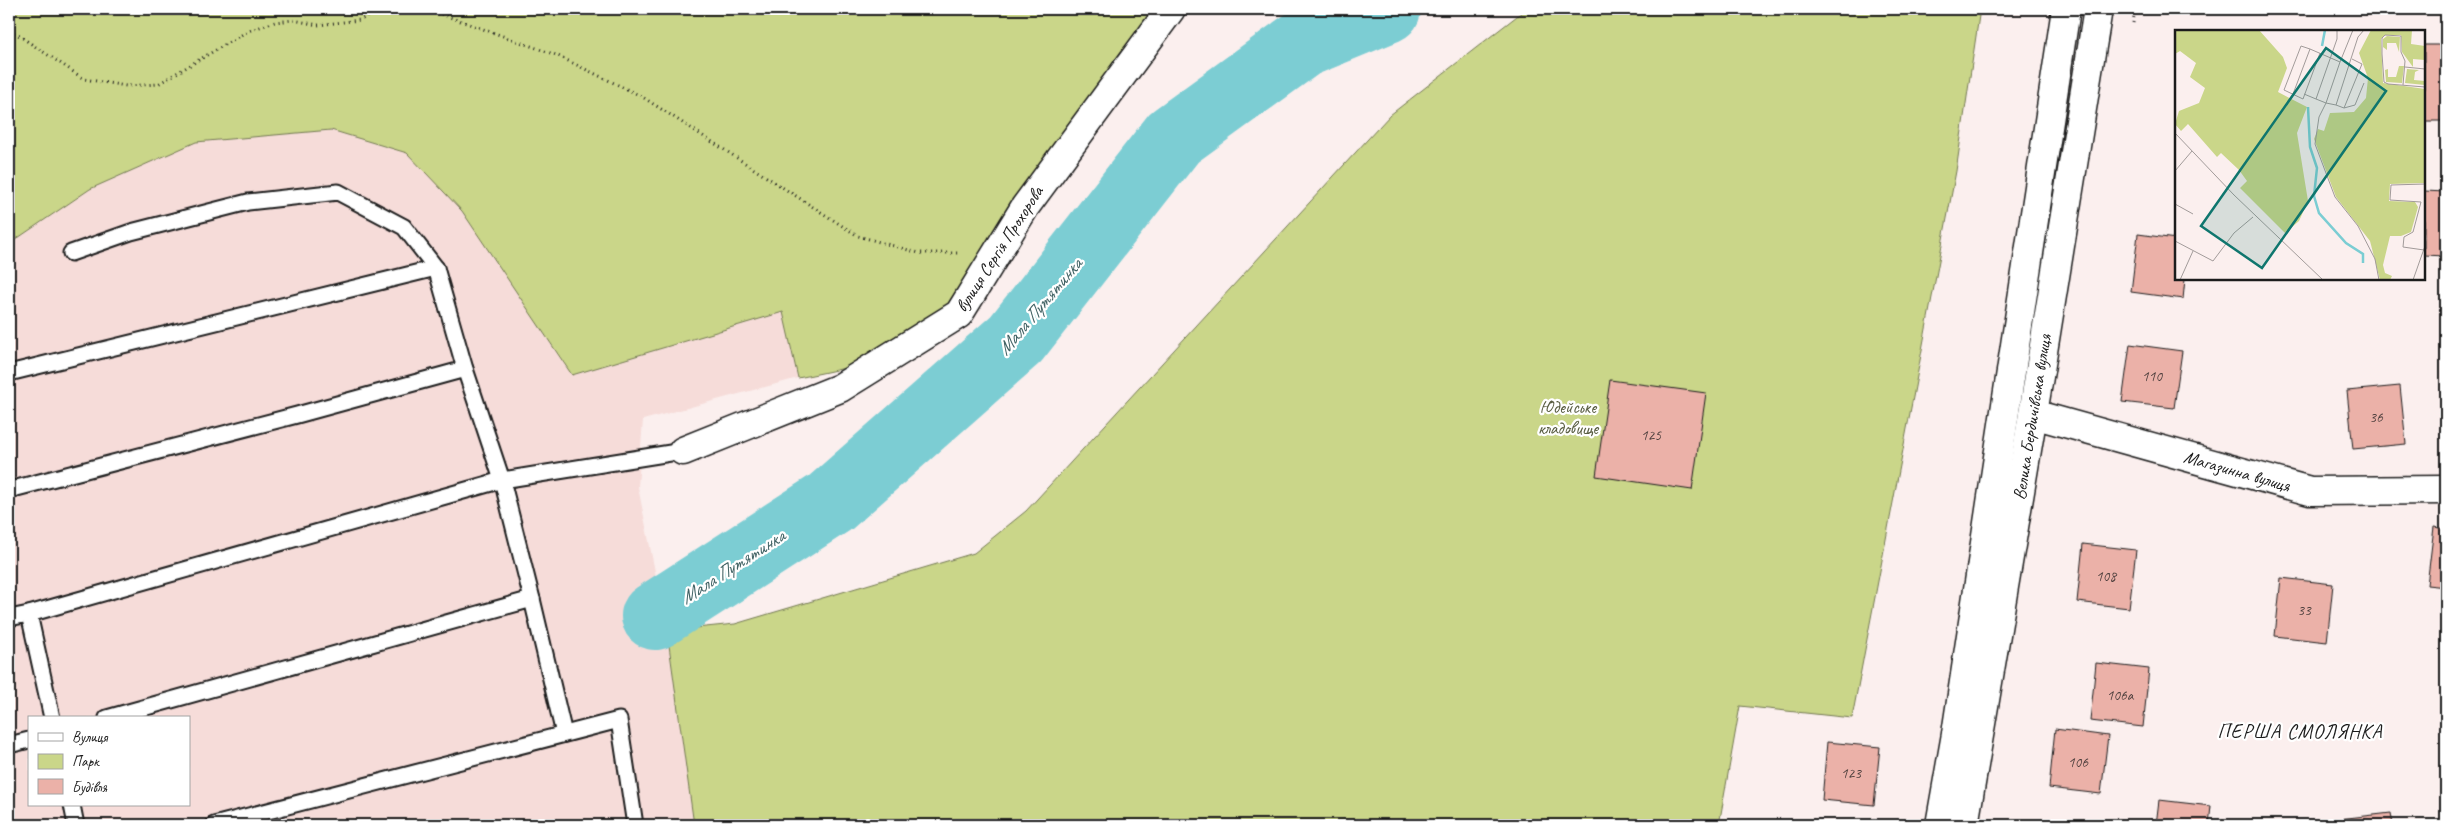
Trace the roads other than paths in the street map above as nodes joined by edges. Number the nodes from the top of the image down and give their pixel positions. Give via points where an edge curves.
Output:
1 (1171, 9) edge
2 (2066, 9) edge
3 (2098, 9) edge
4 (71, 253) dead end
5 (436, 268) junction
6 (465, 369) junction
7 (9, 373) edge
8 (2033, 414) junction
9 (683, 451) joint
10 (502, 480) junction
11 (9, 490) edge
12 (2446, 490) edge
13 (532, 599) junction
14 (29, 614) junction
15 (9, 618) edge
16 (52, 716) edge
17 (114, 716) edge
18 (564, 734) junction
19 (28, 740) edge
20 (9, 745) edge
21 (72, 806) edge
22 (76, 825) edge
23 (214, 825) edge
24 (635, 825) edge
25 (1940, 825) edge
26 (1964, 825) edge

1 - 9 main road, вулиця Сергія Прохорова via 1025,207 959,314 840,388
2 - 25 main road, Велика Бердичівська вулиця
3 - 8 main road, Велика Бердичівська вулиця
4 - 5 lane via 130,232 248,202 338,192 404,228
5 - 6 lane
5 - 7 lane
6 - 10 lane
6 - 11 lane
8 - 12 main road, Магазинна вулиця via 2310,491
8 - 26 main road, Велика Бердичівська вулиця
9 - 10 lane
10 - 13 lane
10 - 14 lane
13 - 17 lane
13 - 18 lane
14 - 15 lane
14 - 16 lane
18 - 23 lane
18 - 24 lane via 619,720
19 - 20 lane
21 - 22 lane

